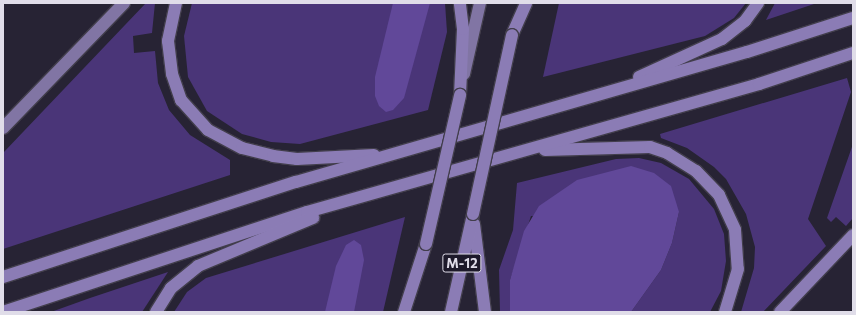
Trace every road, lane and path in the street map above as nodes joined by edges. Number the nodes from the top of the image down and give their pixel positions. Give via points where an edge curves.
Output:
1 (124, 3) edge
2 (176, 3) edge
3 (460, 3) edge
4 (480, 3) edge
5 (520, 3) edge
6 (526, 3) edge
7 (758, 3) edge
8 (853, 18) edge
9 (512, 35) junction
10 (853, 53) edge
11 (602, 94) junction
12 (460, 95) junction
13 (3, 128) edge
14 (521, 151) junction
15 (397, 154) junction
16 (378, 192) junction
17 (473, 214) junction
18 (853, 236) edge
19 (426, 244) junction
20 (3, 277) edge
21 (4, 312) edge
22 (156, 312) edge
23 (404, 312) edge
24 (411, 312) edge
25 (451, 312) edge
26 (485, 312) edge
27 (725, 312) edge
28 (780, 312) edge

1 - 13 main road
2 - 15 highway via 168,42 175,86 190,112 219,137 249,150 297,159
3 - 12 highway via 463,29
4 - 12 main road
5 - 9 main road
6 - 9 highway
7 - 11 highway via 745,21 722,39
8 - 11 highway
9 - 17 highway, bridge
10 - 14 highway via 759,84
11 - 15 highway
12 - 19 highway, bridge
14 - 16 highway
14 - 27 highway via 632,145 667,153 696,171 719,195 735,230 738,269
15 - 20 highway via 296,182
16 - 21 highway via 218,240
16 - 22 highway via 198,266 171,288
17 - 25 highway, М-12
17 - 26 highway
18 - 28 highway
19 - 23 highway
19 - 24 highway

